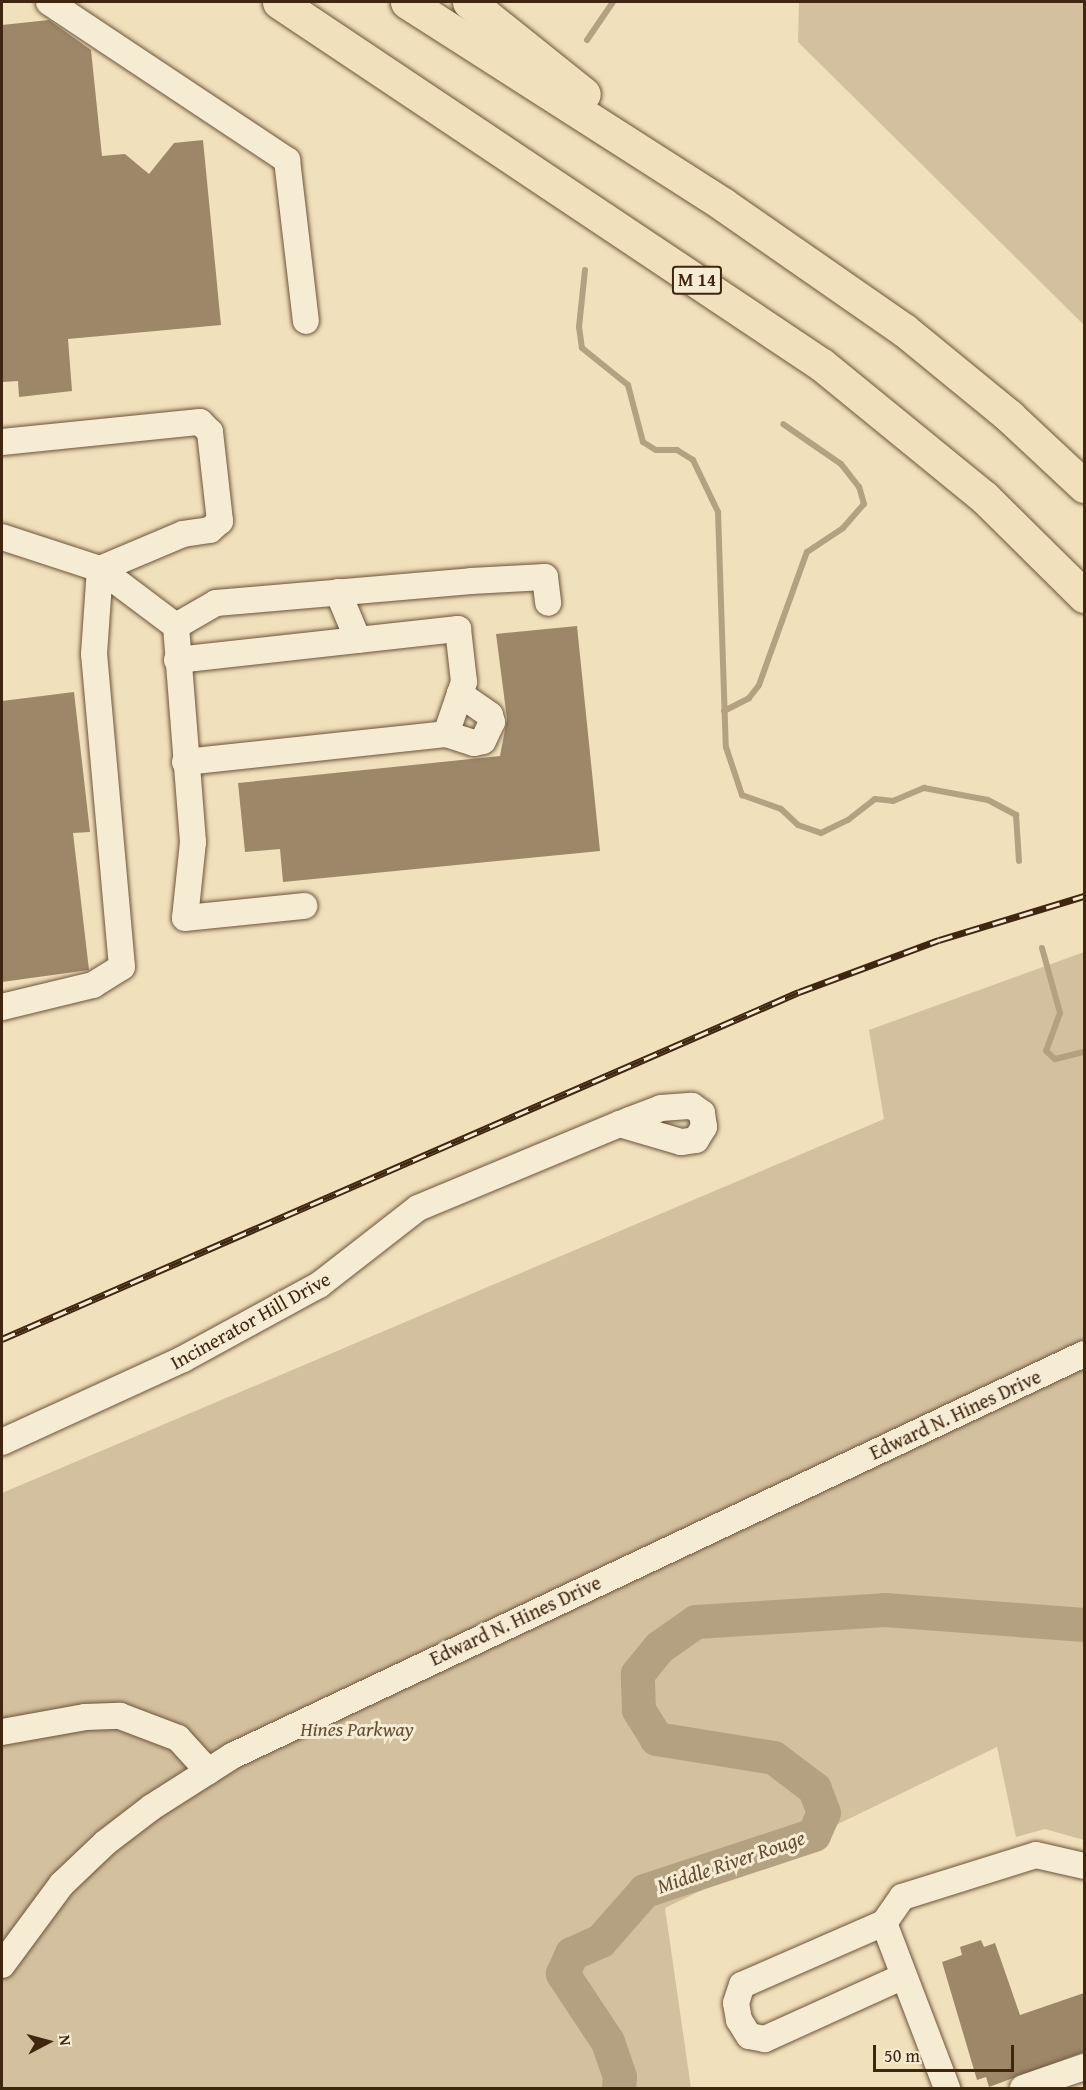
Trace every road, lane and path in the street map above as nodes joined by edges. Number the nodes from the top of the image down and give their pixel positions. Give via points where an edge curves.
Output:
1 (49, 2) edge
2 (279, 2) edge
3 (407, 2) edge
4 (469, 2) edge
5 (724, 205) junction
6 (306, 321) dead end
7 (2, 442) edge
8 (1084, 486) edge
9 (2, 537) edge
10 (100, 569) junction
11 (338, 592) junction
12 (1084, 596) edge
13 (548, 603) dead end
14 (176, 626) junction
15 (358, 640) junction
16 (177, 660) junction
17 (460, 694) junction
18 (446, 734) junction
19 (185, 762) junction
20 (304, 906) dead end
21 (2, 1007) edge
22 (620, 1124) dead end
23 (1084, 1354) edge
24 (2, 1442) edge
25 (2, 1732) edge
26 (208, 1771) junction
27 (1084, 1866) edge
28 (884, 1923) junction
29 (2, 1965) edge
30 (904, 1976) junction
31 (1084, 2067) edge
32 (947, 2088) edge
33 (1023, 2088) edge

1 - 6 street via 287,160
2 - 12 highway, M 14 via 822,365 984,497
3 - 5 highway
4 - 5 highway
5 - 8 highway via 904,330 1009,416
7 - 10 street via 200,422 210,432 220,521 210,530 183,534
9 - 10 street
10 - 14 street
10 - 21 street via 94,654 122,967 93,986
11 - 13 street via 545,577
11 - 14 street via 216,603
11 - 15 street
14 - 16 street
15 - 16 street
15 - 17 street via 458,629 464,682
16 - 19 street
17 - 18 street
17 - 18 street via 490,715 489,732 474,744
18 - 19 street
19 - 20 street via 193,842 185,918
22 - 24 street, Incinerator Hill Drive via 418,1208 319,1285 183,1359
23 - 26 street, Edward N. Hines Drive via 442,1654
25 - 26 street via 85,1717 120,1716 178,1738
26 - 29 street, Edward N. Hines Drive via 152,1807 96,1851 62,1884
27 - 28 street via 1036,1855 902,1897
28 - 30 street
28 - 30 street via 742,1985 736,2003 738,2020 749,2036 765,2039
30 - 32 street
31 - 33 street

